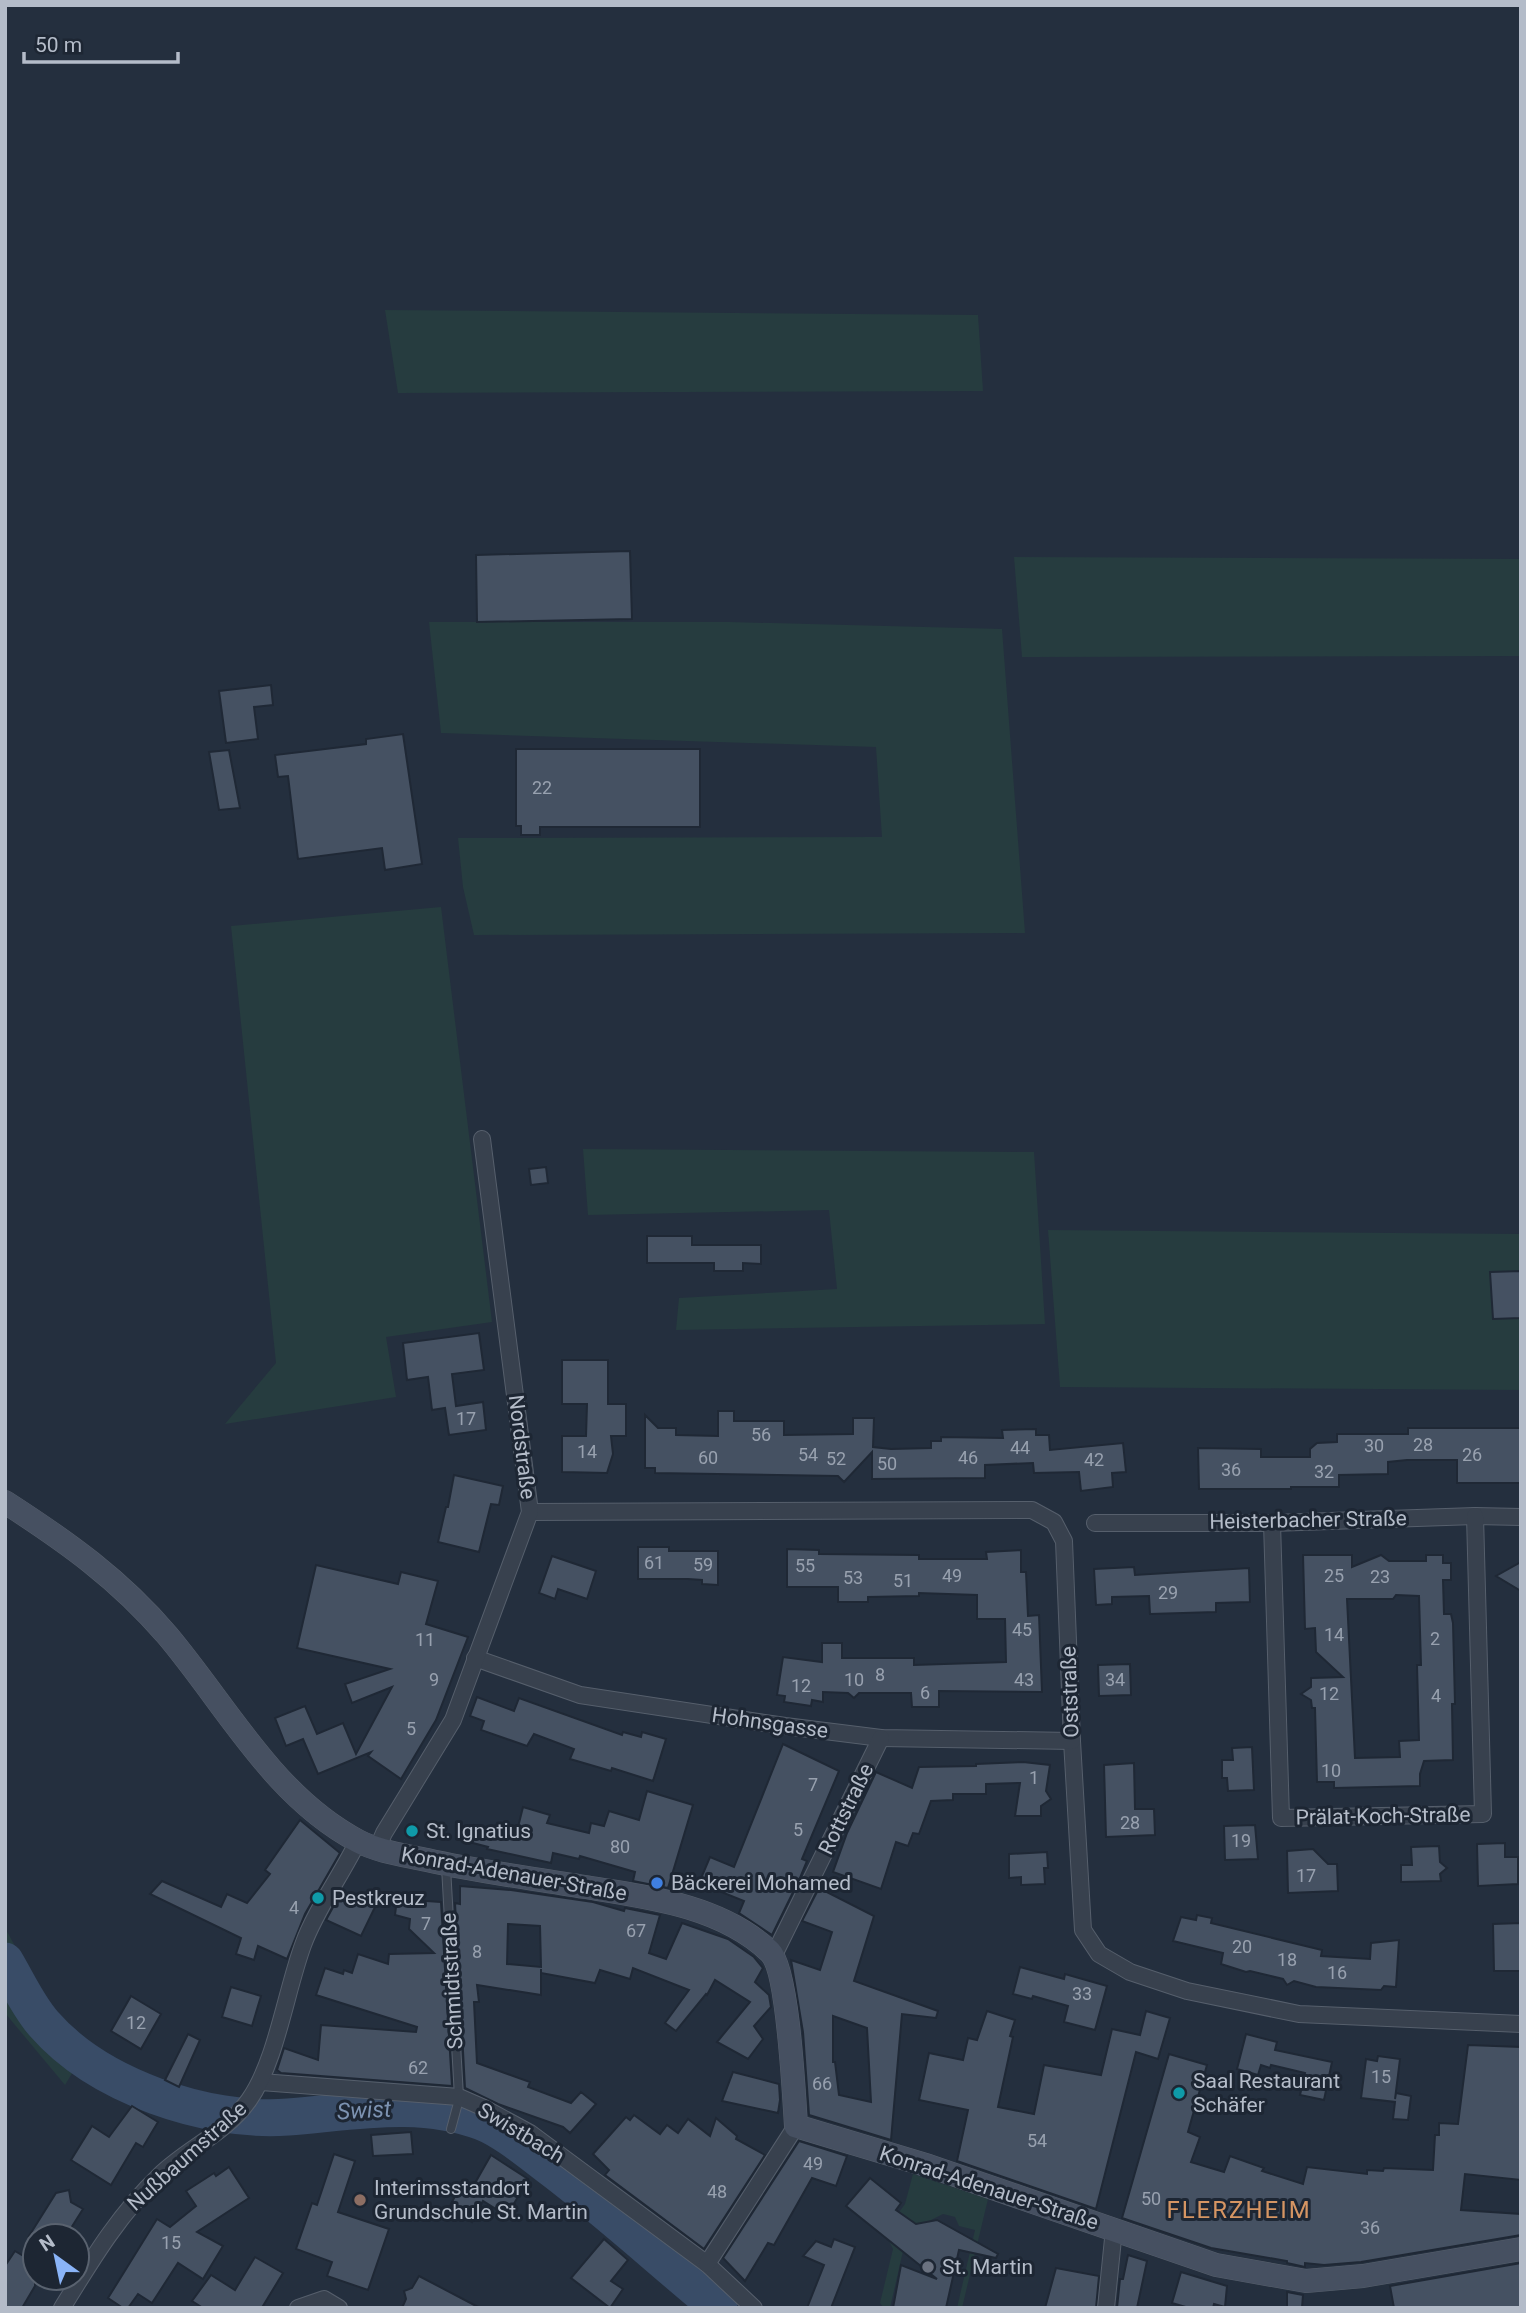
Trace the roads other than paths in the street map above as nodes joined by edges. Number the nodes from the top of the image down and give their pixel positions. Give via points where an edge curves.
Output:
1 (482, 1139) dead end
2 (5, 1502) edge
3 (530, 1512) junction
4 (1475, 1516) junction
5 (1521, 1517) edge
6 (1095, 1523) dead end
7 (1272, 1523) junction
8 (475, 1658) junction
9 (881, 1738) junction
10 (1072, 1741) junction
11 (368, 1845) junction
12 (446, 1864) junction
13 (774, 1955) junction
14 (1521, 2024) edge
15 (261, 2081) junction
16 (458, 2100) junction
17 (796, 2126) junction
18 (451, 2129) dead end
19 (1114, 2230) junction
20 (1521, 2249) edge
21 (707, 2264) junction
22 (62, 2308) edge
23 (298, 2308) edge
24 (338, 2308) edge
25 (754, 2308) edge
26 (1105, 2308) edge

1 - 3 street, Nordstraße
2 - 11 main road, Konrad-Adenauer-Straße via 93,1562 125,1590 295,1794 326,1821
3 - 8 street, Nordstraße
3 - 10 street, Oststraße via 1031,1510 1054,1522 1064,1541
4 - 5 street, Heisterbacher Straße
4 - 7 street, Heisterbacher Straße
4 - 7 street, Prälat-Koch-Straße via 1483,1814 1281,1818
6 - 7 street, Heisterbacher Straße
8 - 9 street, Hohnsgasse via 580,1695
8 - 11 street, Nordstraße via 453,1720 384,1833
9 - 10 street, Hohnsgasse
9 - 13 street, Rottstraße
10 - 14 street, Oststraße via 1083,1930 1099,1954 1130,1972 1187,1991 1299,2014
11 - 12 main road, Konrad-Adenauer-Straße
11 - 15 street, Nußbaumstraße via 304,1942
12 - 13 main road, Konrad-Adenauer-Straße via 661,1899 707,1914 755,1938
12 - 16 lane, Schmidtstraße
13 - 17 main road via 788,2013
15 - 16 street, Swistbach
15 - 22 street, Nußbaumstraße via 217,2134 162,2173 133,2202
16 - 18 lane, Schmidtstraße
16 - 21 street, Swistbach via 482,2107 530,2133
17 - 19 main road, Konrad-Adenauer-Straße
17 - 21 street
19 - 20 main road, Konrad-Adenauer-Straße via 1216,2265 1306,2281
19 - 26 street
21 - 25 street, Swistbach
23 - 24 street via 324,2299

